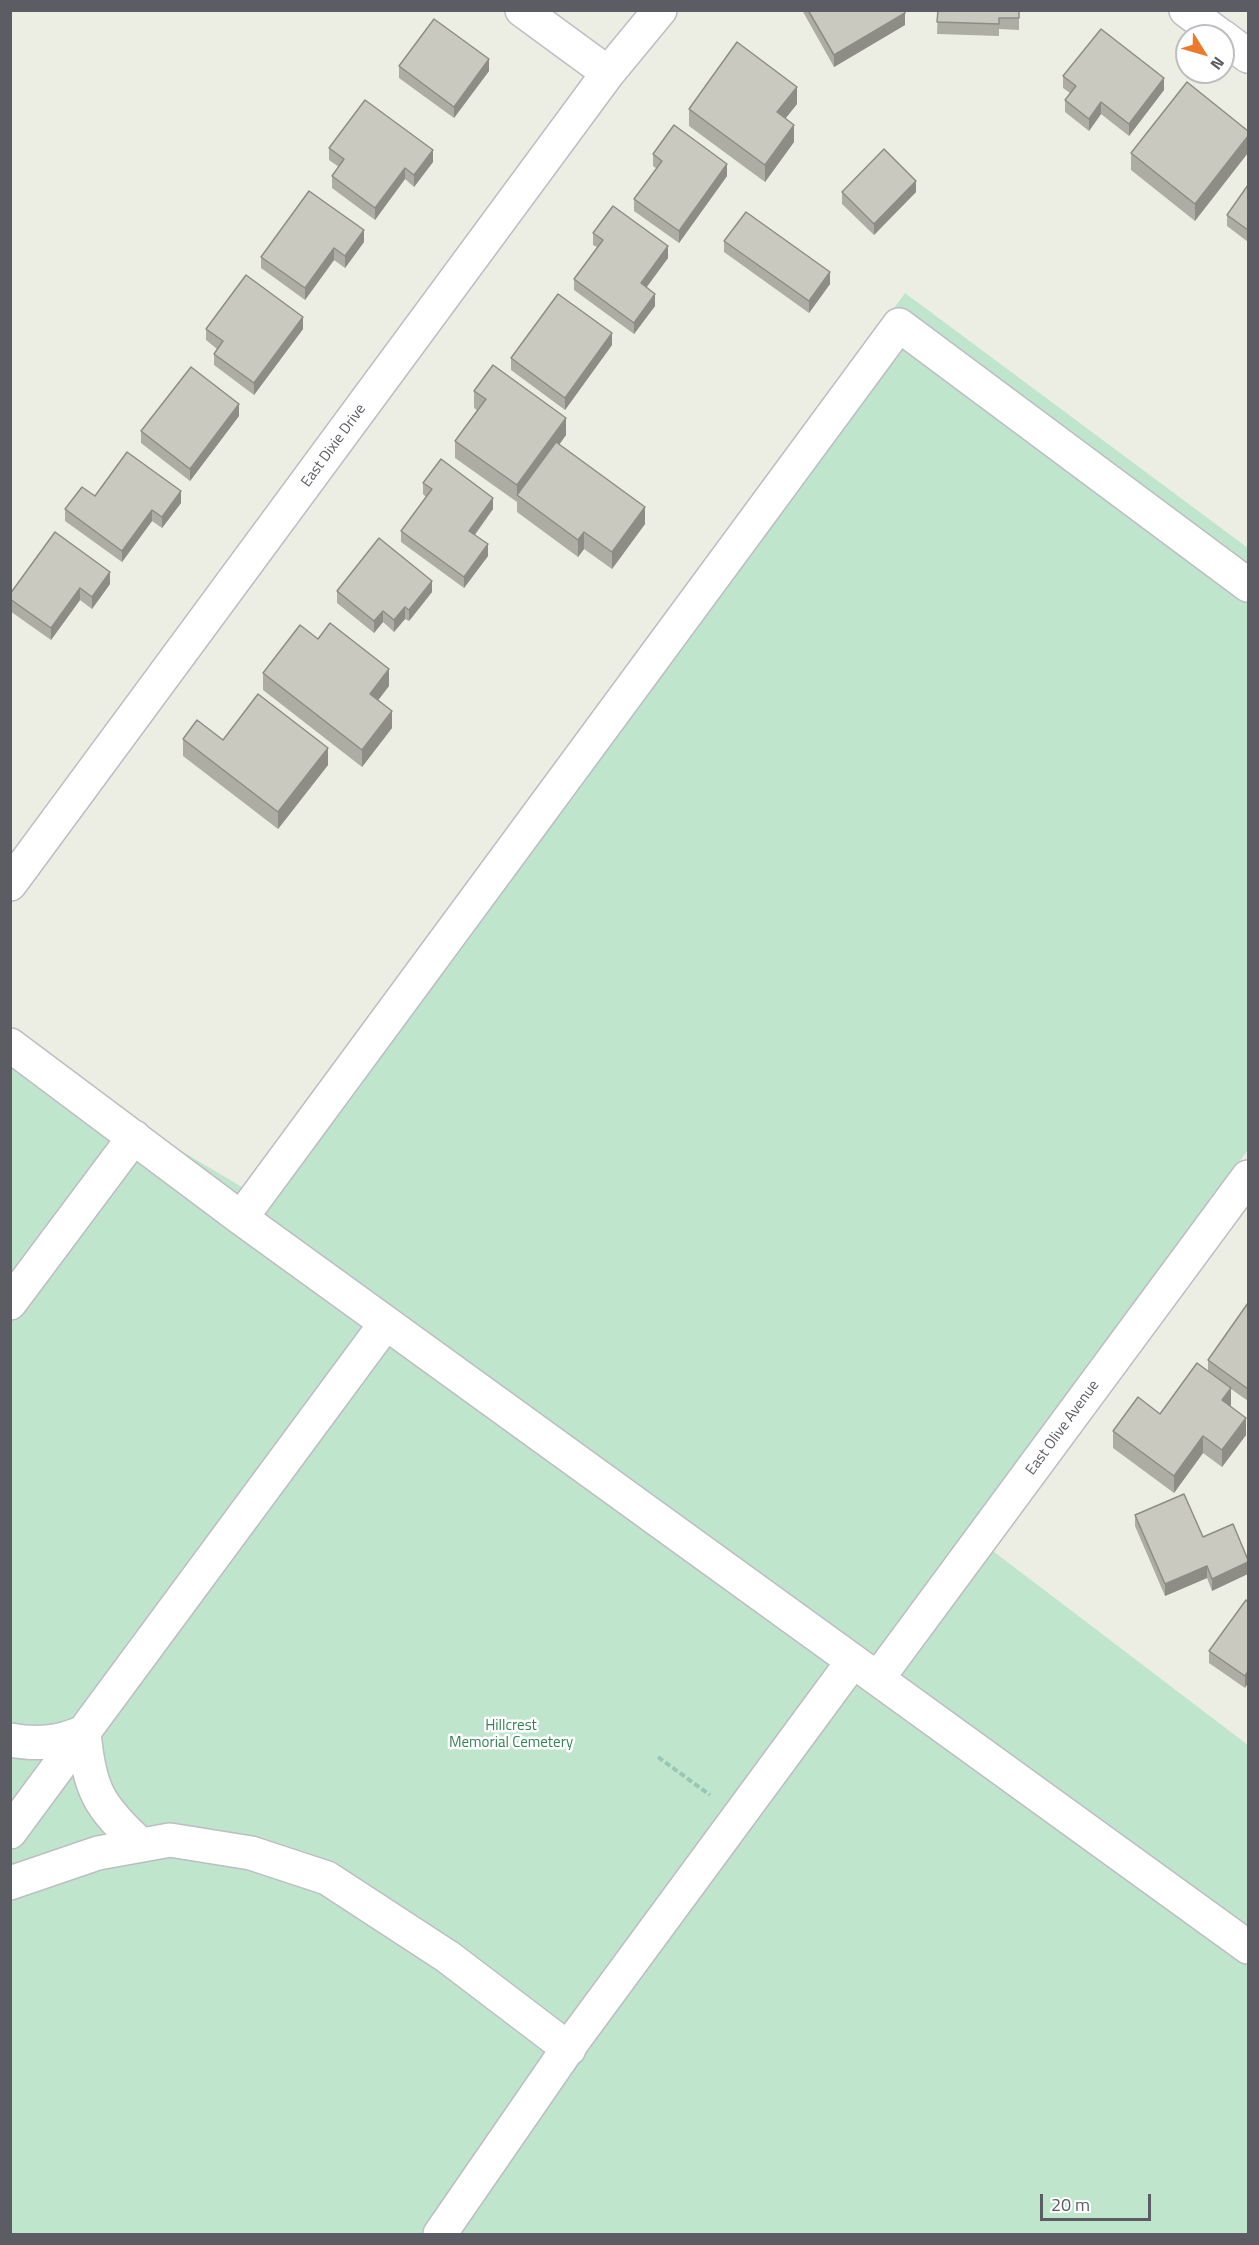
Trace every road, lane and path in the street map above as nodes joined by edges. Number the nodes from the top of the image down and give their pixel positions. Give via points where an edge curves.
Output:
1 (522, 10) edge
2 (660, 10) edge
3 (1186, 10) edge
4 (1205, 24) edge
5 (1235, 46) edge
6 (1248, 56) edge
7 (608, 73) junction
8 (1248, 585) edge
9 (10, 884) edge
10 (10, 1045) edge
11 (134, 1137) junction
12 (1248, 1177) edge
13 (241, 1218) junction
14 (10, 1303) edge
15 (386, 1323) junction
16 (866, 1670) junction
17 (84, 1732) junction
18 (10, 1740) edge
19 (658, 1757) dead end
20 (740, 1816) junction
21 (10, 1832) edge
22 (141, 1845) junction
23 (10, 1883) edge
24 (1248, 1947) edge
25 (569, 2049) junction
26 (440, 2235) edge

1 - 7 street
2 - 7 street, East Dixie Drive
3 - 4 street
5 - 6 street
7 - 9 street, East Dixie Drive
8 - 13 street via 899,326
10 - 11 street
11 - 13 street
11 - 14 street
12 - 16 street, East Olive Avenue
13 - 15 street
15 - 16 street
15 - 17 street
16 - 20 street, East Olive Avenue
16 - 24 street
17 - 18 street via 63,1741 36,1744
17 - 21 street
17 - 22 street via 88,1771 98,1798
19 - 20 path
20 - 25 street, East Olive Avenue
22 - 23 street via 98,1853
22 - 25 street via 170,1840 251,1853 327,1878 448,1957
25 - 26 street, East Olive Avenue

